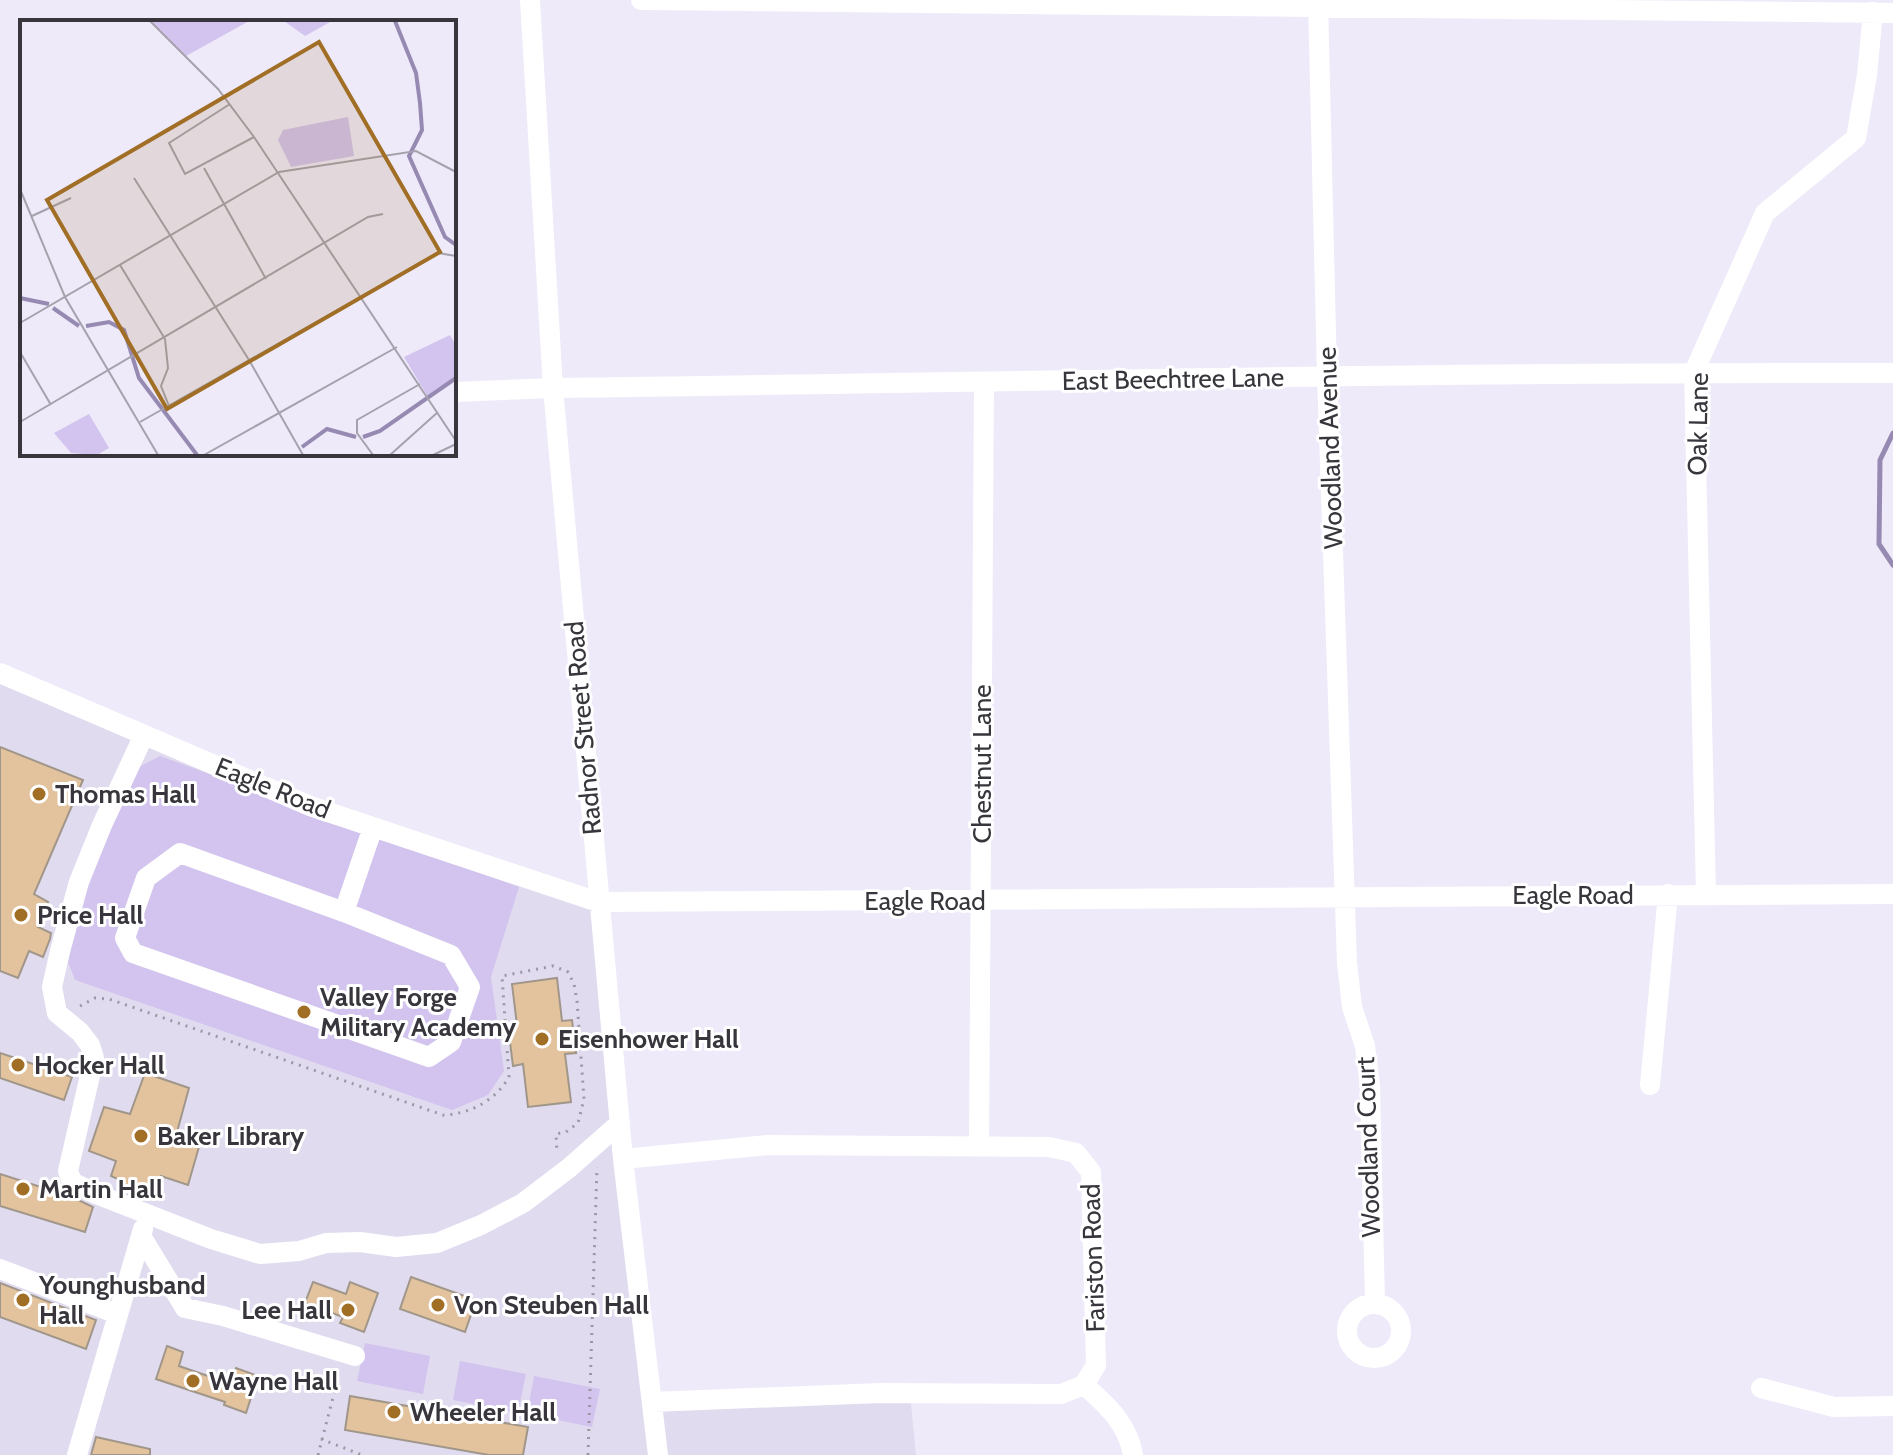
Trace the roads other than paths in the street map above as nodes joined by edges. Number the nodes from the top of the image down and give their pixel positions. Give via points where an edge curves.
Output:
1 (530, 0) edge
2 (641, 0) edge
3 (1318, 4) edge
4 (1773, 6) edge
5 (1883, 13) edge
6 (1694, 372) junction
7 (1893, 373) edge
8 (1327, 376) junction
9 (984, 383) junction
10 (553, 388) junction
11 (456, 392) edge
12 (0, 673) edge
13 (144, 735) junction
14 (373, 827) junction
15 (1668, 894) junction
16 (1706, 894) junction
17 (1893, 894) edge
18 (1346, 896) junction
19 (981, 900) junction
20 (598, 902) junction
21 (344, 912) junction
22 (1650, 1085) dead end
23 (620, 1123) junction
24 (979, 1145) junction
25 (623, 1159) junction
26 (147, 1214) junction
27 (141, 1236) junction
28 (0, 1269) edge
29 (1375, 1304) dead end
30 (117, 1314) junction
31 (355, 1356) dead end
32 (1084, 1385) junction
33 (1761, 1388) dead end
34 (652, 1402) junction
35 (1893, 1406) edge
36 (77, 1455) edge
37 (658, 1455) edge
38 (1133, 1455) edge

1 - 10 street, Radnor Street Road
2 - 3 street
3 - 4 street
3 - 8 street, Woodland Avenue
4 - 5 street
5 - 6 street, Oak Lane via 1856,138 1765,213
6 - 7 street, East Beechtree Lane
6 - 8 street, East Beechtree Lane
6 - 16 street, Oak Lane
8 - 9 street, East Beechtree Lane
8 - 18 street, Woodland Avenue
9 - 10 street, East Beechtree Lane
9 - 19 street, Chestnut Lane
10 - 11 street, East Beechtree Lane
10 - 20 street, Radnor Street Road
12 - 13 street, Eagle Road
13 - 14 street, Eagle Road
13 - 26 street via 79,882 52,987 57,1013 80,1032 94,1058 68,1171 72,1182
14 - 20 street, Eagle Road
14 - 21 street
15 - 16 street, Eagle Road
15 - 18 street, Eagle Road
15 - 22 street
16 - 17 street, Eagle Road
18 - 19 street, Eagle Road
18 - 29 street, Woodland Court via 1352,1007 1365,1046 1370,1086
19 - 20 street, Eagle Road
19 - 24 street, Chestnut Lane
20 - 23 street, Radnor Street Road
21 - 21 street via 180,853 146,878 125,938 133,953 429,1057 451,1042 470,987 451,955
23 - 25 street, Radnor Street Road
23 - 26 street via 523,1203 437,1243 326,1243 260,1254
24 - 25 street, Fariston Road via 768,1145
24 - 32 street, Fariston Road via 1076,1153 1091,1172 1096,1365
25 - 34 street, Radnor Street Road
26 - 27 street
27 - 30 street
27 - 31 street via 185,1308
28 - 30 street
30 - 36 street
32 - 34 street via 1061,1394 880,1393
32 - 38 street via 1121,1422
33 - 35 street via 1834,1407
34 - 37 street, Radnor Street Road

